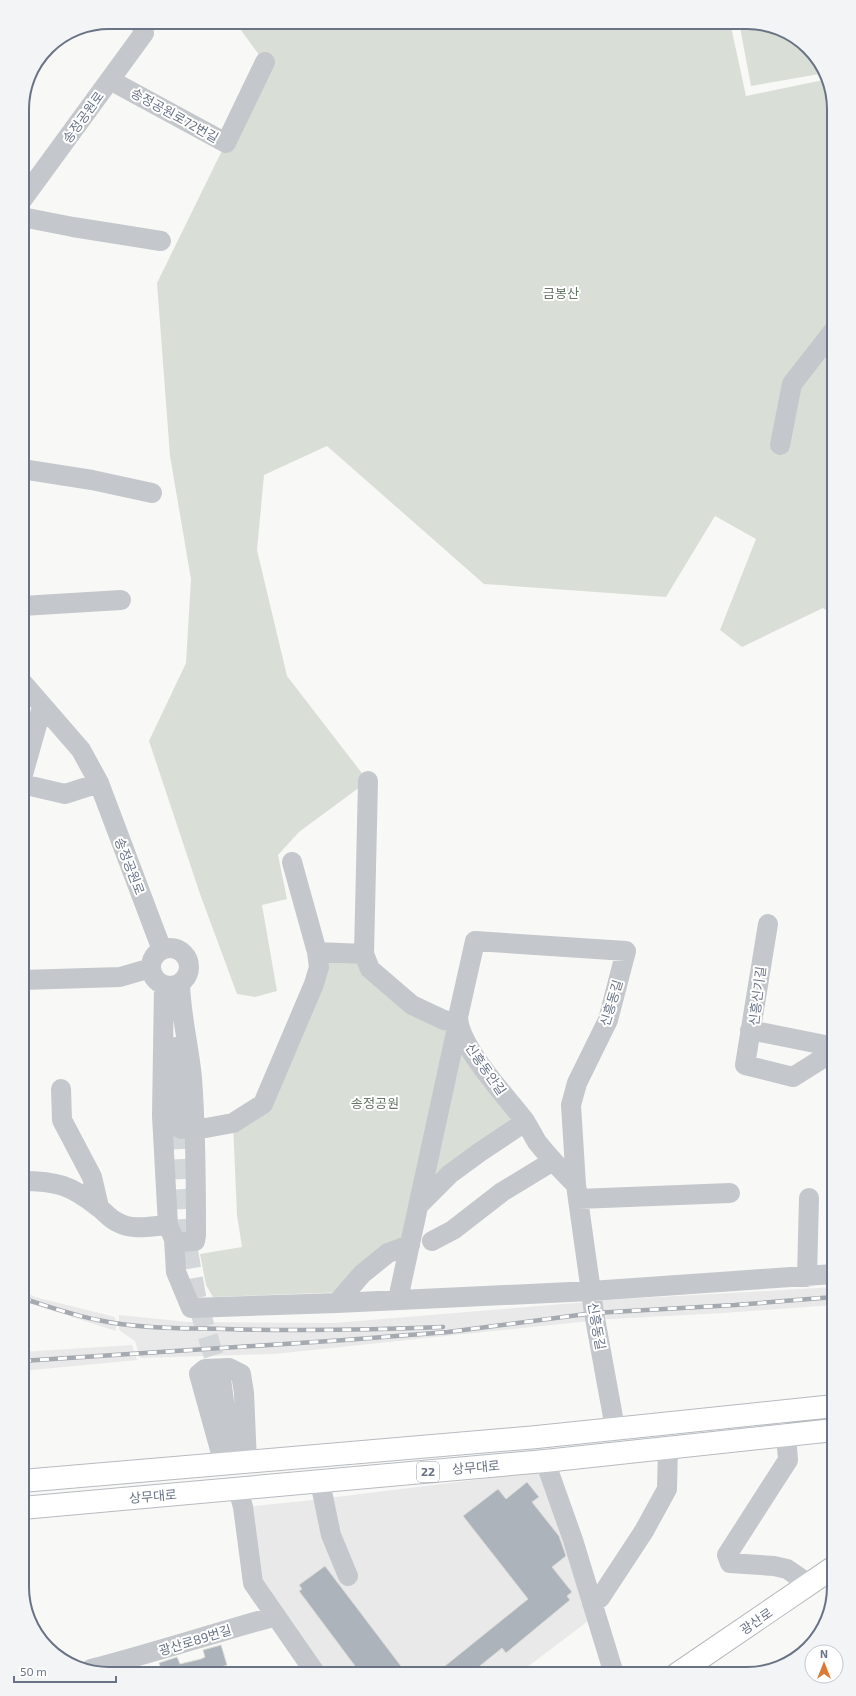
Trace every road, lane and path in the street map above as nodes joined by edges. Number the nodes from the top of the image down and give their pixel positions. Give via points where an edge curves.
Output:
1 (144, 29) edge
2 (265, 62) dead end
3 (110, 80) junction
4 (29, 190) edge
5 (29, 218) edge
6 (161, 241) dead end
7 (827, 339) edge
8 (780, 445) dead end
9 (29, 470) edge
10 (152, 493) dead end
11 (121, 600) dead end
12 (29, 606) edge
13 (29, 691) edge
14 (42, 707) junction
15 (29, 753) edge
16 (368, 781) dead end
17 (99, 783) junction
18 (29, 786) edge
19 (292, 862) dead end
20 (768, 924) dead end
21 (162, 950) junction
22 (317, 952) junction
23 (364, 954) junction
24 (151, 968) junction
25 (29, 980) edge
26 (172, 985) junction
27 (458, 1024) junction
28 (750, 1030) junction
29 (827, 1047) edge
30 (827, 1056) edge
31 (61, 1089) dead end
32 (526, 1122) junction
33 (188, 1129) junction
34 (553, 1161) junction
35 (29, 1181) edge
36 (577, 1192) junction
37 (730, 1193) dead end
38 (809, 1198) dead end
39 (419, 1205) junction
40 (99, 1207) junction
41 (171, 1232) junction
42 (432, 1241) dead end
43 (410, 1245) junction
44 (827, 1275) edge
45 (807, 1277) junction
46 (591, 1291) junction
47 (398, 1299) junction
48 (337, 1303) junction
49 (221, 1379) tunnel mouth
50 (827, 1407) edge
51 (616, 1428) junction
52 (827, 1431) edge
53 (786, 1435) junction
54 (668, 1448) junction
55 (545, 1461) junction
56 (235, 1463) junction
57 (29, 1480) edge
58 (320, 1482) junction
59 (238, 1489) junction
60 (29, 1507) edge
61 (827, 1572) edge
62 (348, 1576) dead end
63 (809, 1584) junction
64 (592, 1603) junction
65 (276, 1616) junction
66 (101, 1666) edge
67 (311, 1667) edge
68 (612, 1667) edge
69 (687, 1667) edge

1 - 3 street, 송정공원로
2 - 3 street, 송정공원로72번길 via 226,143
3 - 4 street, 송정공원로
5 - 6 street
7 - 8 street via 792,384
9 - 10 street
11 - 12 street
13 - 14 street, 송정공원로
14 - 15 street
14 - 17 street, 송정공원로 via 81,750
16 - 23 street
17 - 18 street via 65,794
17 - 21 street, 송정공원로
19 - 22 street
20 - 28 street, 신흥신기길
21 - 24 street via 154,956
21 - 26 street via 177,949 187,956 190,962 188,975
22 - 23 street
22 - 33 street via 319,967 314,984 263,1104 233,1123
23 - 27 street via 370,969 412,1004
24 - 25 street via 120,977
24 - 26 street via 156,980
26 - 33 street via 181,1001 192,1077
26 - 41 street via 162,1116
27 - 32 street, 신흥동안길 via 472,1054
27 - 36 street, 신흥동길 via 475,941 626,951 608,1020 587,1059 573,1095 571,1115
27 - 39 street
28 - 29 street, 신흥신기길
28 - 30 street via 745,1065 793,1077
31 - 40 street via 62,1120 92,1177
32 - 34 street, 신흥동안길 via 536,1140
32 - 39 street via 450,1174
33 - 41 street via 196,1235 194,1241 180,1242
34 - 36 street, 신흥동안길
34 - 42 street via 502,1192 453,1230
35 - 40 street via 42,1181 71,1188
36 - 37 street
36 - 46 street, 신흥동길
38 - 45 street
39 - 43 street
40 - 41 street via 116,1222 132,1227
41 - 48 street via 176,1272 191,1308
43 - 47 street
43 - 48 street via 388,1253 362,1274
44 - 45 street
45 - 46 street
46 - 47 street
46 - 51 street, 신흥동길
47 - 48 street
49 - 56 street
50 - 51 main road, 상무대로 / 22
51 - 56 main road, 상무대로 / 22
52 - 53 main road, 상무대로 / 22
53 - 54 main road, 상무대로 / 22
53 - 63 street via 788,1460 727,1555 730,1563 787,1569
54 - 55 main road, 상무대로 / 22
54 - 64 street via 667,1489 644,1531 600,1598
55 - 58 main road, 상무대로 / 22
55 - 64 street
56 - 57 main road, 상무대로 / 22
58 - 59 main road, 상무대로 / 22
58 - 62 street via 331,1535
59 - 60 main road, 상무대로 / 22
59 - 65 street via 243,1507 253,1583
61 - 63 main road, 광산로
63 - 69 main road, 광산로
64 - 68 street
65 - 66 street, 광산로89번길
65 - 67 street

